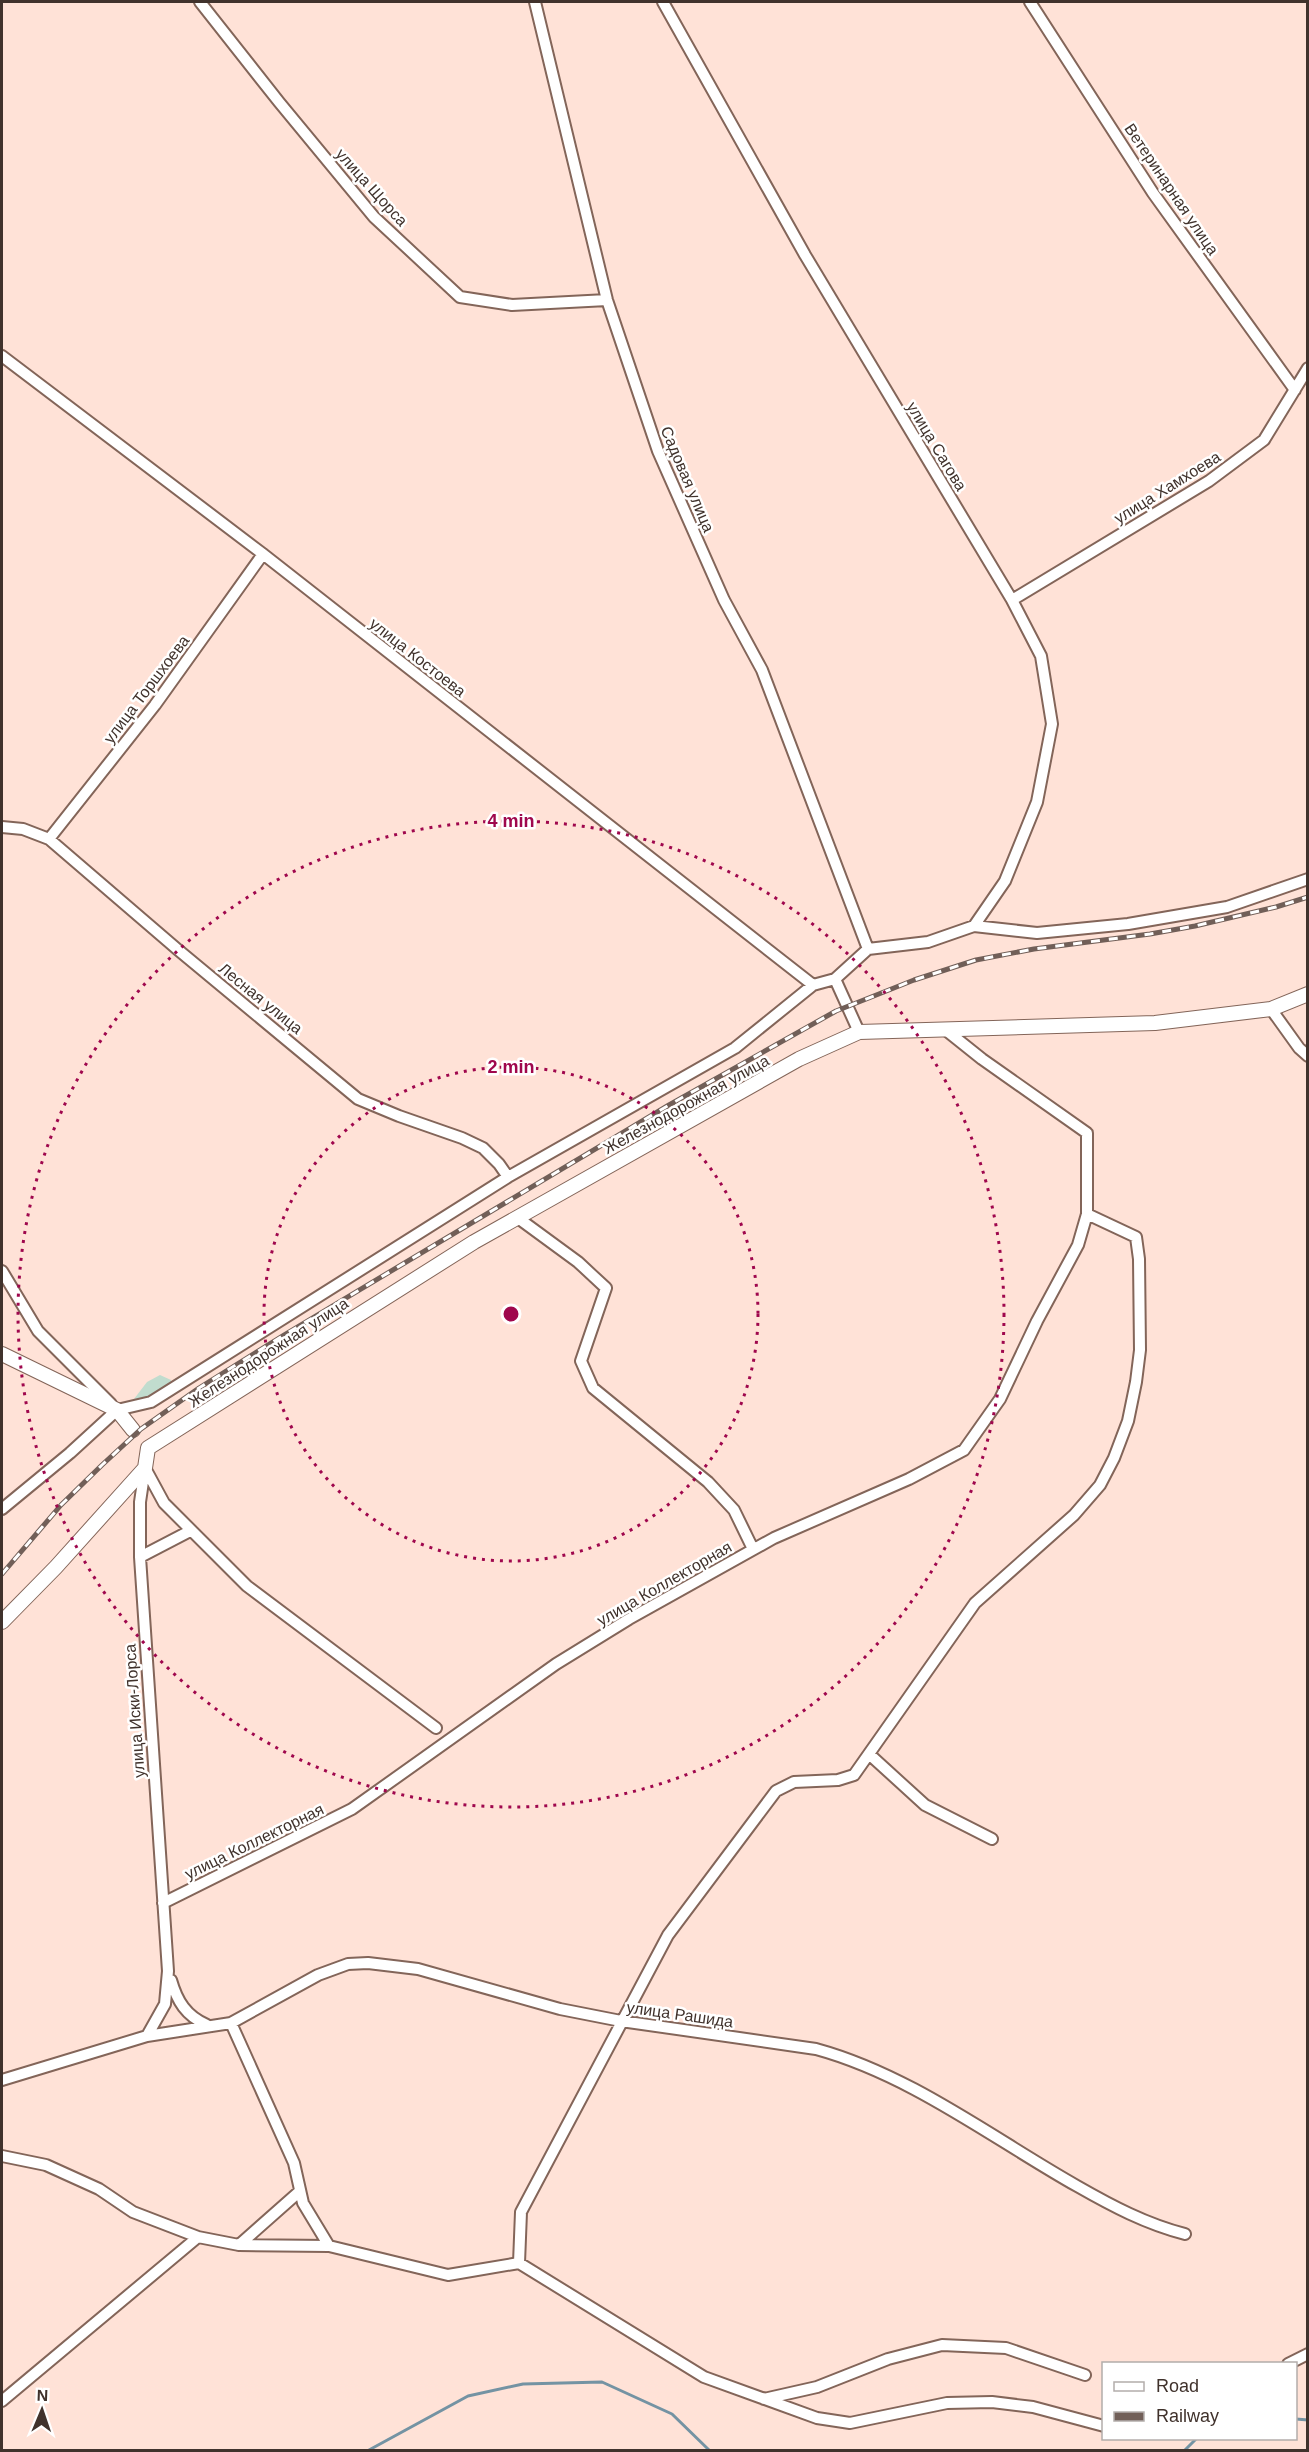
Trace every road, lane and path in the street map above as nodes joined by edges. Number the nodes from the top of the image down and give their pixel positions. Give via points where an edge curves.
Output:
1 (200, 2) edge
2 (536, 2) edge
3 (663, 2) edge
4 (1030, 2) edge
5 (607, 300) junction
6 (2, 356) edge
7 (1308, 368) edge
8 (1295, 390) junction
9 (263, 554) junction
10 (1012, 600) junction
11 (3, 826) edge
12 (49, 839) junction
13 (1308, 879) edge
14 (974, 926) junction
15 (868, 949) junction
16 (835, 980) junction
17 (813, 985) junction
18 (1308, 994) edge
19 (1270, 1009) junction
20 (947, 1031) junction
21 (859, 1032) junction
22 (1308, 1056) edge
23 (508, 1177) junction
24 (1087, 1214) junction
25 (518, 1218) junction
26 (2, 1271) edge
27 (2, 1354) edge
28 (117, 1410) junction
29 (148, 1448) junction
30 (145, 1468) junction
31 (120, 1494) junction
32 (140, 1502) junction
33 (2, 1509) edge
34 (190, 1531) junction
35 (753, 1549) junction
36 (140, 1557) junction
37 (2, 1622) edge
38 (436, 1728) dead end
39 (869, 1754) junction
40 (992, 1839) dead end
41 (163, 1903) junction
42 (168, 1971) junction
43 (621, 2022) junction
44 (231, 2023) junction
45 (207, 2025) junction
46 (147, 2036) junction
47 (2, 2080) edge
48 (2, 2156) edge
49 (300, 2191) junction
50 (1185, 2234) dead end
51 (198, 2237) junction
52 (239, 2245) junction
53 (329, 2246) junction
54 (519, 2263) junction
55 (1308, 2354) edge
56 (1292, 2362) edge
57 (1085, 2375) dead end
58 (764, 2399) junction
59 (2, 2401) edge
60 (1102, 2425) edge

1 - 5 street, улица Щорса via 374,217 460,297 512,305
2 - 5 street, Садовая улица
3 - 10 street, улица Сагова via 805,255
4 - 8 street, Ветеринарная улица via 1153,193
5 - 15 street, Садовая улица via 658,451 724,600 762,670
6 - 9 street, улица Костоева
7 - 8 street, улица Хамхоева
8 - 10 street, улица Хамхоева via 1264,440 1209,481
9 - 12 street, улица Торшхоева via 155,705
9 - 17 street, улица Костоева
10 - 14 street, улица Сагова via 1041,656 1052,724 1037,802 1005,881
11 - 12 street, Лесная улица
12 - 23 street, Лесная улица via 358,1099 483,1148
13 - 14 street via 1227,907 1128,924 1037,933
14 - 15 street via 928,942
15 - 16 street
16 - 17 street
16 - 21 street
17 - 23 street via 735,1048
18 - 19 street, Железнодорожная улица
19 - 20 street, Железнодорожная улица via 1155,1023
19 - 22 street
20 - 21 street, Железнодорожная улица
20 - 24 street, улица Коллекторная via 1088,1132
21 - 25 street, Железнодорожная улица via 799,1059
23 - 28 street via 151,1402
24 - 35 street, улица Коллекторная via 1078,1245 1000,1399 964,1450
24 - 39 street via 1136,1237 1139,1259 1140,1350 1136,1382 1128,1421 1114,1458 1100,1485 1074,1515 975,1603
25 - 29 street, Железнодорожная улица
25 - 35 street via 606,1288 581,1361 593,1388 708,1482 734,1510
26 - 28 street via 38,1331
27 - 28 street
28 - 29 street
28 - 33 street
29 - 30 street, улица Иски-Лорса
30 - 31 street
30 - 32 street, улица Иски-Лорса
30 - 34 street via 164,1503
31 - 32 street via 132,1494
31 - 37 street
32 - 36 street, улица Иски-Лорса
34 - 36 street
34 - 38 street via 247,1586
35 - 41 street, улица Коллекторная via 556,1664 352,1809
36 - 41 street, улица Иски-Лорса
39 - 40 street via 925,1805
39 - 43 street via 854,1775 838,1780 794,1782 776,1791 668,1935
41 - 42 street, улица Иски-Лорса
42 - 45 street via 180,2005 192,2018
42 - 46 street via 165,2004
43 - 44 street, улица Рашида via 418,1969 368,1963 348,1964 318,1975
43 - 50 street, улица Рашида via 840,2055 924,2093 1113,2206 1142,2221
43 - 54 street via 521,2212
44 - 45 street, улица Рашида
44 - 49 street via 294,2163
45 - 46 street, улица Рашида
46 - 47 street, улица Рашида
48 - 51 street via 45,2166 99,2189 133,2212
49 - 52 street
49 - 53 street
51 - 52 street
51 - 59 street
52 - 53 street
53 - 54 street via 448,2275
54 - 58 street via 704,2377
55 - 56 street
57 - 58 street via 1006,2348 942,2345 888,2359 817,2387
58 - 60 street via 817,2418 850,2423 947,2403 992,2402 1033,2407

